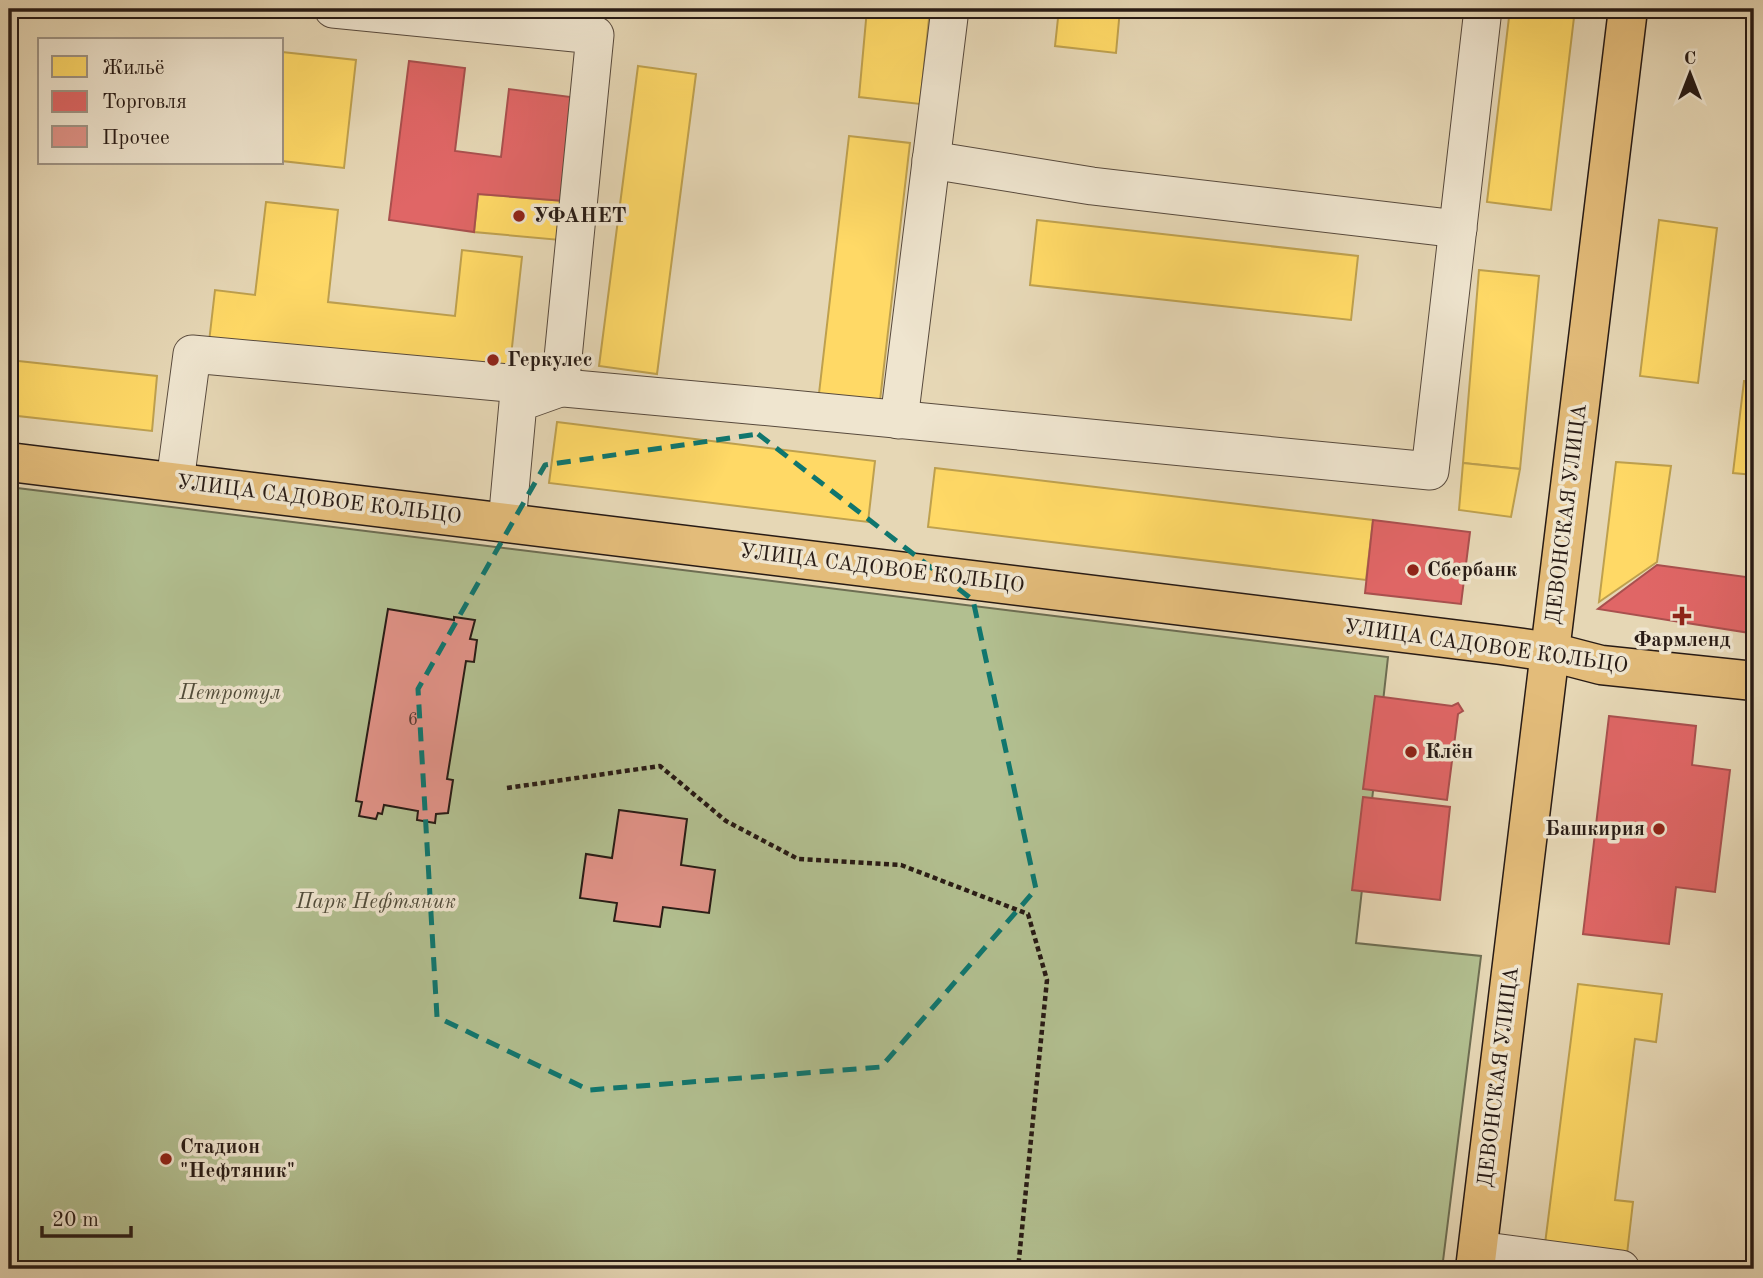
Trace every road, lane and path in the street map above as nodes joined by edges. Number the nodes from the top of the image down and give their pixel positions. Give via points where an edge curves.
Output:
1 (333, 9) edge
2 (950, 9) edge
3 (1483, 9) edge
4 (1628, 9) edge
5 (931, 160) junction
6 (1458, 229) junction
7 (560, 388) junction
8 (898, 420) junction
9 (9, 461) edge
10 (175, 482) junction
11 (507, 523) junction
12 (1551, 652) junction
13 (1754, 681) edge
14 (507, 788) dead end
15 (1477, 1260) edge
16 (1018, 1269) edge
17 (1621, 1269) edge

1 - 7 lane via 595,34
2 - 5 lane
3 - 6 lane
4 - 12 main road, ДЕВОНСКАЯ УЛИЦА
5 - 6 lane via 1092,186
5 - 8 lane
6 - 8 lane via 1430,471
7 - 8 lane
7 - 10 lane via 192,354
7 - 11 lane via 518,403
9 - 10 main road, УЛИЦА САДОВОЕ КОЛЬЦО
10 - 11 main road, УЛИЦА САДОВОЕ КОЛЬЦО
11 - 12 main road, УЛИЦА САДОВОЕ КОЛЬЦО
12 - 13 main road, УЛИЦА САДОВОЕ КОЛЬЦО via 1601,665
12 - 15 main road, ДЕВОНСКАЯ УЛИЦА
14 - 16 path via 660,766 726,821 799,859 901,865 1028,915 1047,980
15 - 17 lane

